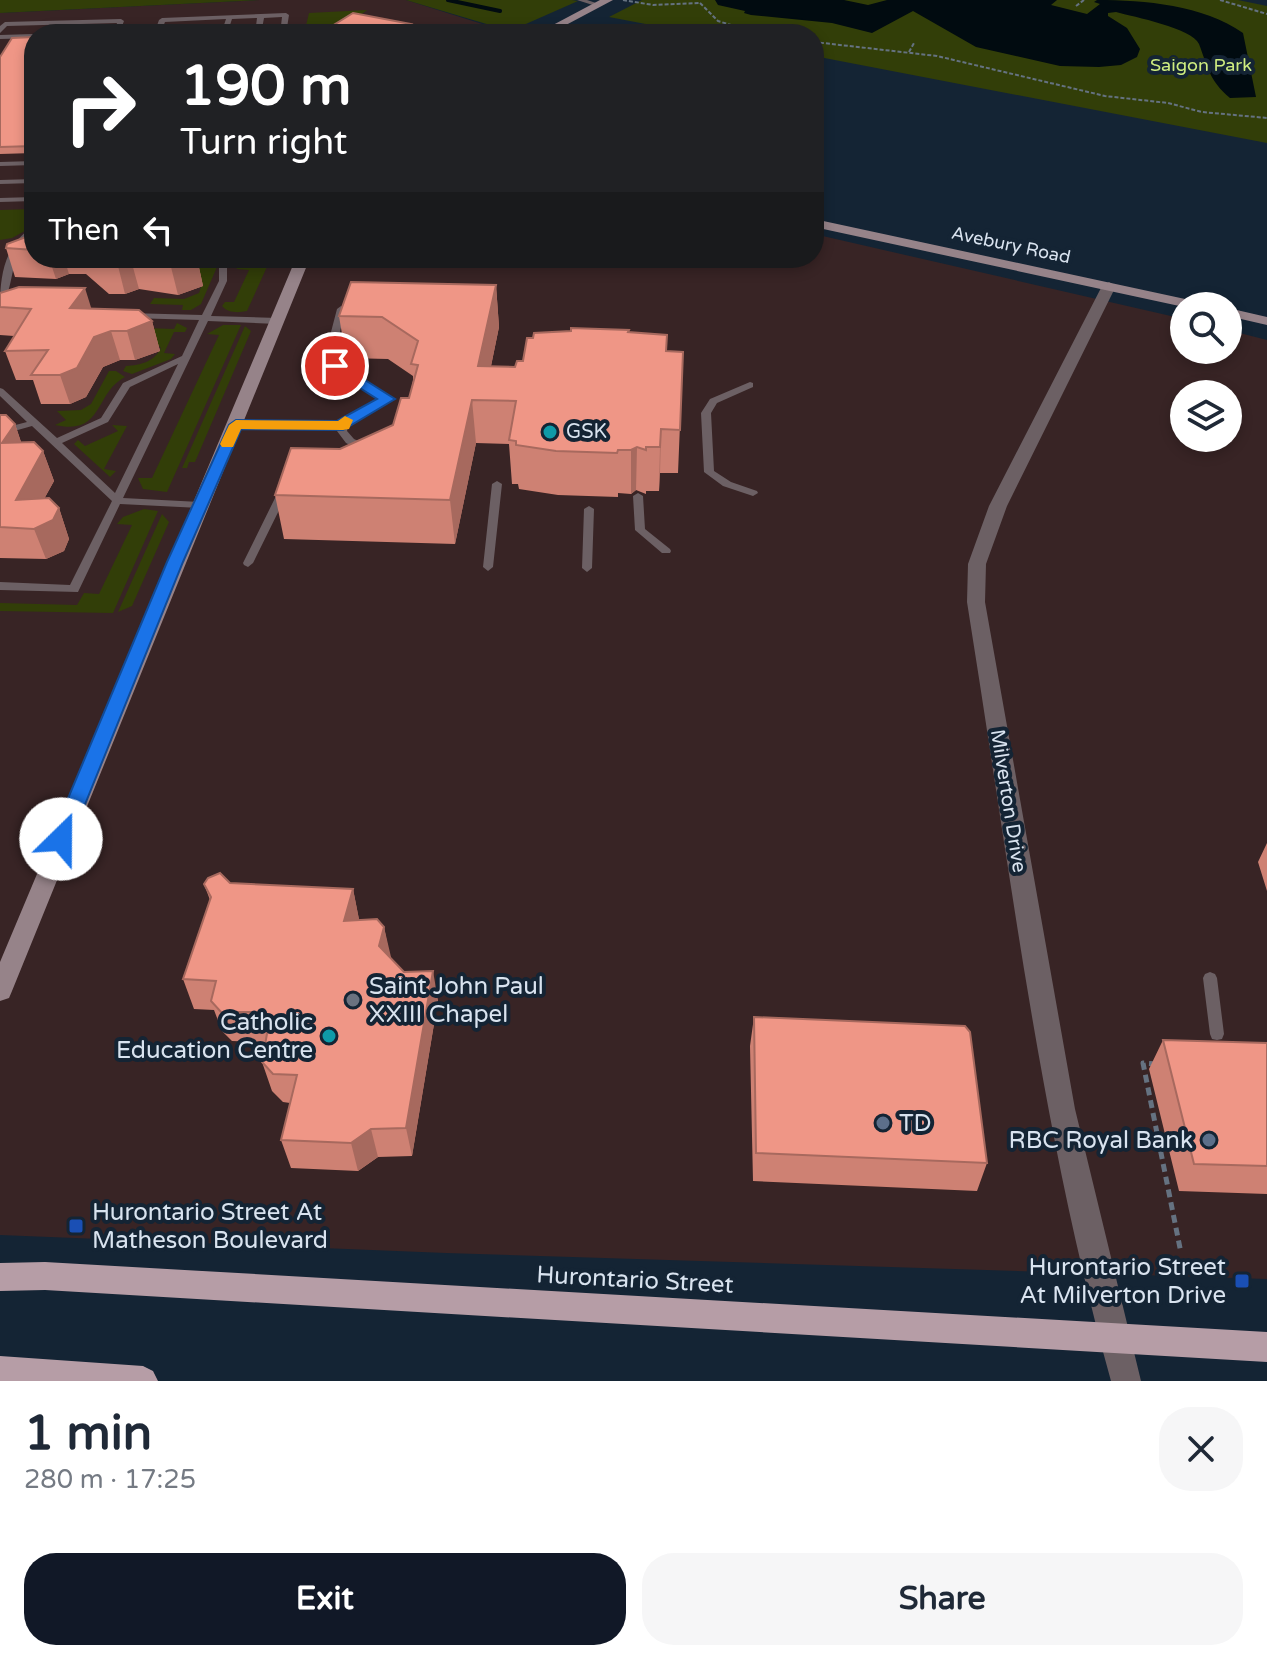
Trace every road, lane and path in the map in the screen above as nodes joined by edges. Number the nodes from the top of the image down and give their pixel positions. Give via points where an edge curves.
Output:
1 (580, 0) edge
2 (623, 0) edge
3 (1084, 0) edge
4 (1220, 0) edge
5 (700, 1) edge
6 (603, 2) edge
7 (1076, 6) dead end
8 (1267, 14) edge
9 (261, 16) junction
10 (230, 17) junction
11 (120, 24) edge
12 (161, 24) edge
13 (228, 24) edge
14 (260, 24) edge
15 (285, 24) edge
16 (560, 24) edge
17 (725, 24) edge
18 (0, 34) edge
19 (24, 35) edge
20 (824, 43) edge
21 (914, 43) dead end
22 (909, 52) junction
23 (1259, 111) dead end
24 (1265, 119) edge
25 (24, 163) edge
26 (0, 164) edge
27 (24, 181) edge
28 (0, 182) edge
29 (24, 199) edge
30 (0, 200) edge
31 (824, 225) edge
32 (24, 236) edge
33 (223, 268) edge
34 (299, 268) edge
35 (1109, 286) junction
36 (17, 299) edge
37 (1, 300) edge
38 (1170, 300) edge
39 (341, 309) edge
40 (116, 315) edge
41 (1242, 315) edge
42 (206, 319) junction
43 (277, 321) junction
44 (1267, 321) edge
45 (187, 356) junction
46 (750, 385) dead end
47 (0, 391) edge
48 (34, 423) junction
49 (236, 425) junction
50 (343, 425) junction
51 (0, 432) edge
52 (55, 443) junction
53 (379, 444) edge
54 (367, 449) junction
55 (355, 456) edge
56 (296, 484) edge
57 (497, 484) dead end
58 (753, 493) dead end
59 (638, 496) dead end
60 (118, 501) junction
61 (200, 505) junction
62 (589, 509) dead end
63 (666, 551) dead end
64 (248, 563) dead end
65 (488, 567) dead end
66 (587, 568) dead end
67 (0, 586) edge
68 (1210, 978) dead end
69 (0, 991) edge
70 (1217, 1034) dead end
71 (1158, 1064) dead end
72 (1181, 1253) dead end
73 (0, 1277) edge
74 (1114, 1339) junction
75 (1267, 1347) edge
76 (0, 1371) edge
77 (143, 1381) edge
78 (1126, 1381) edge

1 - 6 lane
2 - 5 path via 653,5
3 - 7 path
4 - 8 path
5 - 17 path via 705,12
6 - 16 street
9 - 10 lane
9 - 14 lane
9 - 15 lane via 286,15
10 - 12 lane
10 - 13 lane
11 - 18 lane via 5,24
18 - 19 lane
20 - 22 path
21 - 22 path
22 - 24 path via 1105,96
23 - 24 path
25 - 26 lane
27 - 28 lane
29 - 30 lane
31 - 35 street, Avebury Road
32 - 37 lane via 8,257
33 - 42 lane via 223,281
34 - 43 street
35 - 38 street, Avebury Road
35 - 74 street, Milverton Drive via 998,506 977,564 976,602 1062,1109
36 - 37 lane
39 - 50 lane via 330,355 335,366 391,403
40 - 42 lane
41 - 44 street
42 - 43 lane
42 - 45 lane
43 - 49 street
45 - 52 lane via 126,385 105,420
45 - 60 lane
46 - 58 lane via 713,401 706,413 709,472
47 - 48 lane
48 - 51 lane
48 - 52 lane
49 - 50 lane
49 - 61 street
50 - 54 lane via 350,441
52 - 60 lane
53 - 54 lane
54 - 55 lane
56 - 64 lane via 284,489
57 - 65 lane
59 - 63 lane via 640,530
60 - 61 lane
60 - 67 lane via 74,589
61 - 69 street
62 - 66 lane
68 - 70 lane
71 - 72 path via 1143,1063
73 - 74 main road, Hurontario Street via 367,1293
74 - 75 main road, Hurontario Street
74 - 78 street, Milverton Drive
76 - 77 main road

